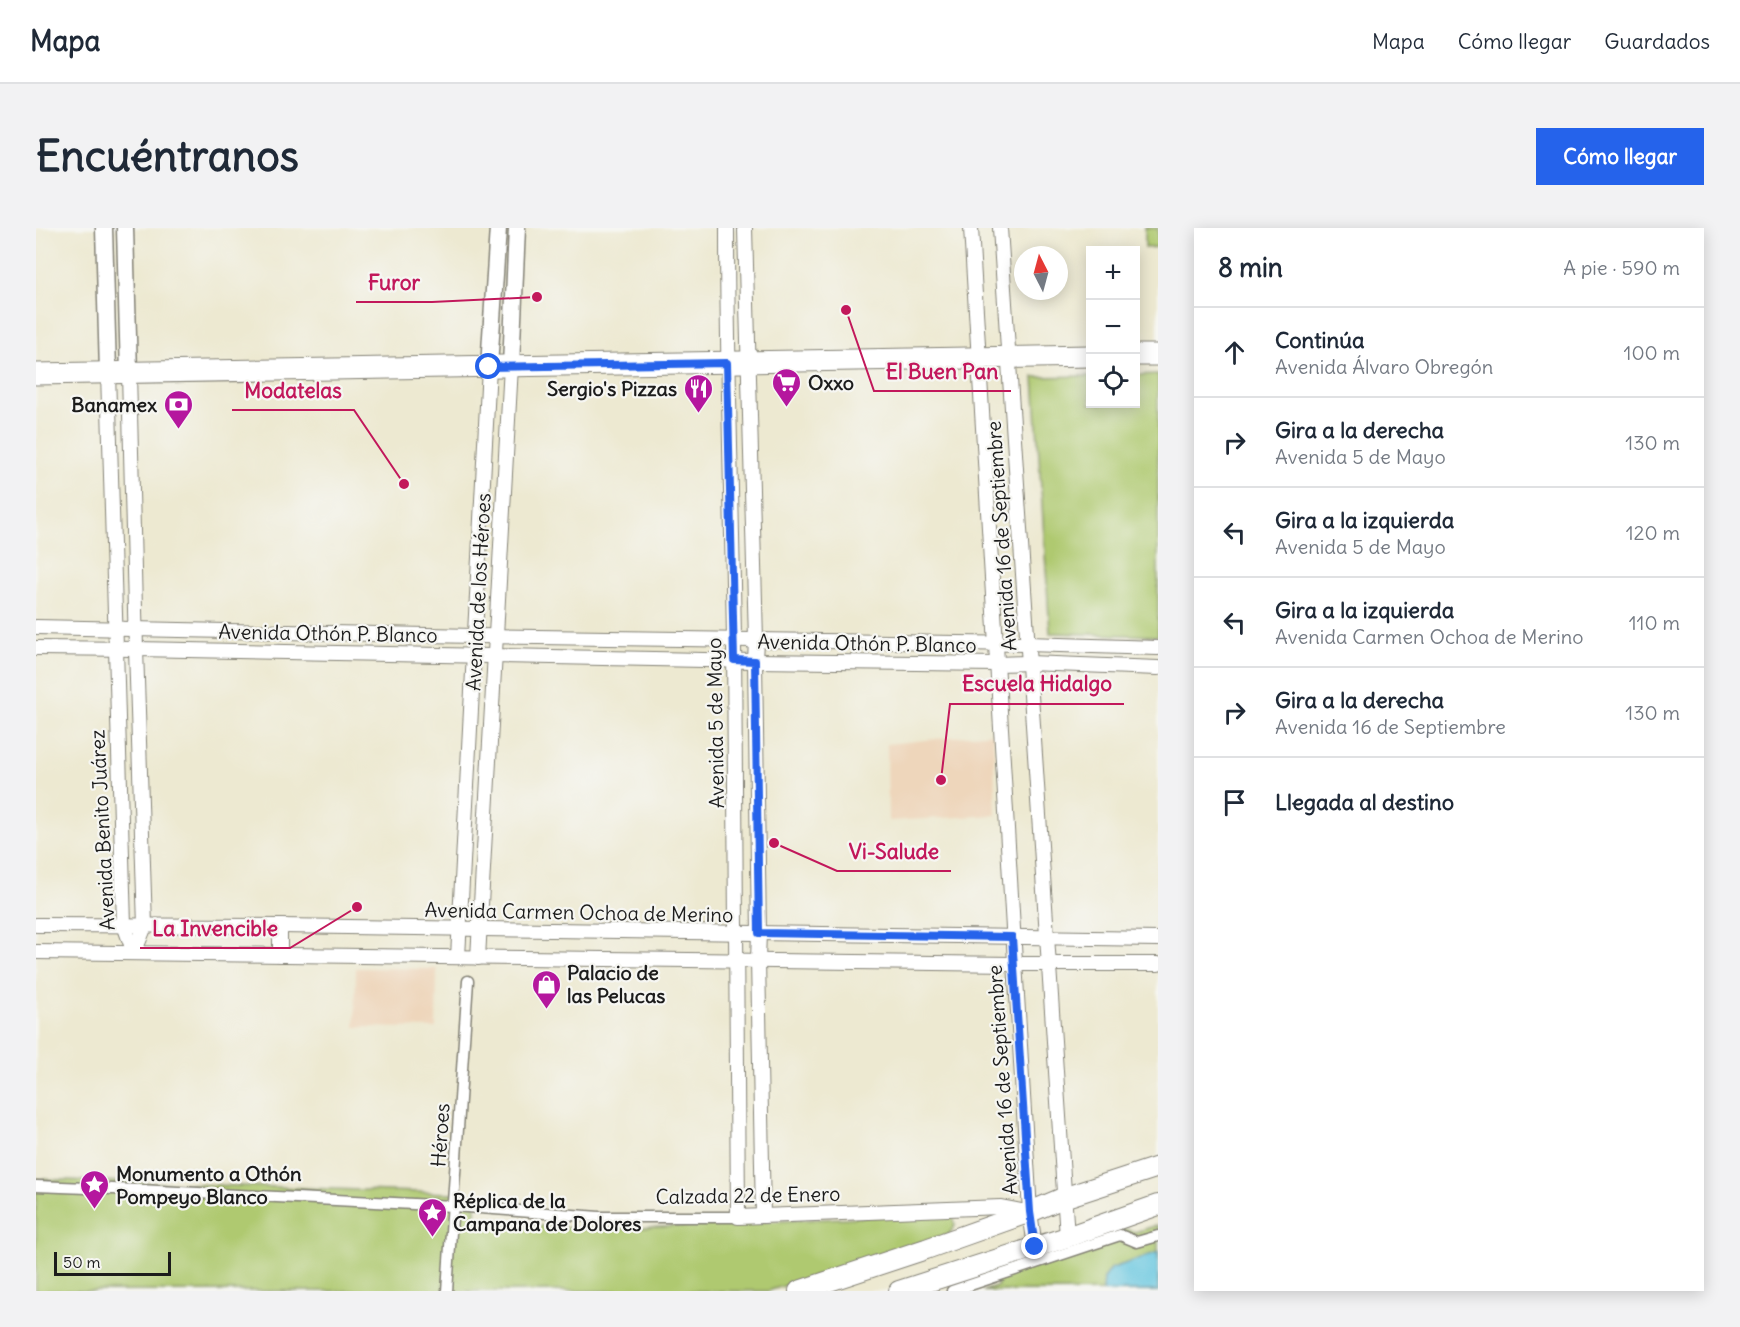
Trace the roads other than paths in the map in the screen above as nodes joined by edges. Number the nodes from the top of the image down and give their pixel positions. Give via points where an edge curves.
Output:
1 (104, 228) edge
2 (125, 228) edge
3 (498, 228) edge
4 (517, 228) edge
5 (727, 228) edge
6 (745, 228) edge
7 (971, 228) edge
8 (1000, 228) edge
9 (1140, 355) edge
10 (1158, 355) edge
11 (1086, 356) edge
12 (1009, 357) junction
13 (979, 358) junction
14 (738, 362) junction
15 (511, 366) junction
16 (489, 367) junction
17 (108, 372) junction
18 (129, 373) junction
19 (36, 374) edge
20 (36, 627) edge
21 (116, 628) junction
22 (136, 629) junction
23 (475, 636) junction
24 (496, 637) junction
25 (734, 640) junction
26 (756, 640) junction
27 (1028, 644) junction
28 (996, 645) junction
29 (36, 648) edge
30 (1158, 648) edge
31 (116, 649) junction
32 (135, 649) junction
33 (474, 656) junction
34 (495, 656) junction
35 (734, 660) junction
36 (755, 661) junction
37 (1029, 663) junction
38 (997, 664) junction
39 (1158, 668) edge
40 (36, 925) edge
41 (124, 926) junction
42 (145, 926) junction
43 (280, 926) junction
44 (459, 929) junction
45 (480, 930) junction
46 (759, 933) junction
47 (737, 934) junction
48 (912, 935) junction
49 (1012, 937) junction
50 (1046, 938) junction
51 (1158, 939) edge
52 (665, 946) junction
53 (36, 952) edge
54 (134, 953) junction
55 (280, 955) junction
56 (458, 957) junction
57 (478, 958) junction
58 (737, 959) junction
59 (758, 960) junction
60 (912, 962) junction
61 (1048, 963) junction
62 (1014, 964) junction
63 (1158, 964) edge
64 (468, 981) dead end
65 (1158, 1167) edge
66 (36, 1186) edge
67 (1063, 1198) junction
68 (1158, 1205) edge
69 (453, 1206) junction
70 (1030, 1212) junction
71 (763, 1216) junction
72 (738, 1217) junction
73 (1158, 1236) edge
74 (1067, 1237) junction
75 (1035, 1247) junction
76 (447, 1291) edge
77 (799, 1291) edge
78 (899, 1291) edge
79 (952, 1291) edge

1 - 17 street, Avenida Benito Juárez
2 - 18 street, Avenida Benito Juárez
3 - 16 street, Avenida de los Héroes
4 - 15 street, Avenida de los Héroes
5 - 14 street, Avenida 5 de Mayo
6 - 14 street, Avenida 5 de Mayo
7 - 13 street, Avenida 16 de Septiembre
8 - 12 street, Avenida 16 de Septiembre
9 - 10 main road
11 - 12 main road
12 - 13 main road
12 - 27 street, Avenida 16 de Septiembre
13 - 14 main road
13 - 28 street, Avenida 16 de Septiembre
14 - 15 main road
14 - 25 street, Avenida 5 de Mayo
14 - 26 street, Avenida 5 de Mayo
15 - 16 main road
15 - 24 street, Avenida de los Héroes
16 - 18 main road
16 - 23 street, Avenida de los Héroes
17 - 18 main road
17 - 19 main road
17 - 21 street, Avenida Benito Juárez
18 - 22 street, Avenida Benito Juárez
20 - 21 street, Avenida Othón P. Blanco
21 - 22 street, Avenida Othón P. Blanco
21 - 31 street, Avenida Benito Juárez
22 - 23 street, Avenida Othón P. Blanco
22 - 32 street, Avenida Benito Juárez
23 - 24 street, Avenida Othón P. Blanco
23 - 33 street, Avenida de los Héroes
24 - 25 street, Avenida Othón P. Blanco
24 - 34 street, Avenida de los Héroes
25 - 26 street, Avenida Othón P. Blanco
25 - 35 street, Avenida 5 de Mayo
26 - 28 street, Avenida Othón P. Blanco
26 - 36 street, Avenida 5 de Mayo
27 - 28 street, Avenida Othón P. Blanco
27 - 30 street, Avenida Othón P. Blanco
27 - 37 street, Avenida 16 de Septiembre
28 - 38 street, Avenida 16 de Septiembre
29 - 31 street, Avenida Othón P. Blanco
31 - 32 street, Avenida Othón P. Blanco
31 - 41 street, Avenida Benito Juárez
32 - 33 street, Avenida Othón P. Blanco
32 - 42 street, Avenida Benito Juárez
33 - 34 street, Avenida Othón P. Blanco
33 - 44 street, Avenida de los Héroes
34 - 35 street, Avenida Othón P. Blanco
34 - 45 street, Avenida de los Héroes
35 - 36 street, Avenida Othón P. Blanco
35 - 47 street, Avenida 5 de Mayo
36 - 38 street, Avenida Othón P. Blanco
36 - 46 street, Avenida 5 de Mayo
37 - 38 street, Avenida Othón P. Blanco
37 - 39 street, Avenida Othón P. Blanco
37 - 50 street, Avenida 16 de Septiembre
38 - 49 street, Avenida 16 de Septiembre
40 - 41 street, Avenida Carmen Ochoa de Merino
41 - 42 street, Avenida Carmen Ochoa de Merino
41 - 54 street, Avenida Benito Juárez
42 - 43 street, Avenida Carmen Ochoa de Merino
42 - 54 street, Avenida Benito Juárez
43 - 44 street, Avenida Carmen Ochoa de Merino
43 - 55 street
44 - 45 street, Avenida Carmen Ochoa de Merino
44 - 56 street, Avenida de los Héroes
45 - 52 street, Avenida Carmen Ochoa de Merino
45 - 57 street, Avenida de los Héroes
46 - 47 street, Avenida Carmen Ochoa de Merino
46 - 48 street, Avenida Carmen Ochoa de Merino
46 - 59 street, Avenida 5 de Mayo
47 - 52 street, Avenida Carmen Ochoa de Merino
47 - 58 street, Avenida 5 de Mayo
48 - 49 street, Avenida Carmen Ochoa de Merino
48 - 60 street
49 - 50 street, Avenida Carmen Ochoa de Merino
49 - 62 street, Avenida 16 de Septiembre
50 - 51 street, Avenida Carmen Ochoa de Merino
50 - 61 street, Avenida 16 de Septiembre
52 - 57 street, Avenida Carmen Ochoa de Merino
52 - 58 street, Avenida Carmen Ochoa de Merino
53 - 54 street, Avenida Carmen Ochoa de Merino
54 - 55 street, Avenida Carmen Ochoa de Merino
55 - 56 street, Avenida Carmen Ochoa de Merino
56 - 57 street, Avenida Carmen Ochoa de Merino
58 - 59 street, Avenida Carmen Ochoa de Merino
58 - 72 street, Avenida 5 de Mayo
59 - 60 street, Avenida Carmen Ochoa de Merino
59 - 71 street, Avenida 5 de Mayo
60 - 62 street, Avenida Carmen Ochoa de Merino
61 - 62 street, Avenida Carmen Ochoa de Merino
61 - 63 street, Avenida Carmen Ochoa de Merino
61 - 67 street, Avenida 16 de Septiembre
62 - 70 street, Avenida 16 de Septiembre
64 - 69 street, Héroes
65 - 67 main road
66 - 69 street, Calzada 22 de Enero
67 - 70 main road
67 - 74 street, Avenida 16 de Septiembre
68 - 74 main road
69 - 72 street, Calzada 22 de Enero via 599,1217
69 - 76 street, Héroes
70 - 71 street, Calzada 22 de Enero via 1002,1207
70 - 75 street, Avenida 16 de Septiembre
70 - 77 main road
71 - 72 street, Calzada 22 de Enero
73 - 79 street via 1137,1242 1119,1235
74 - 75 main road
75 - 78 main road

